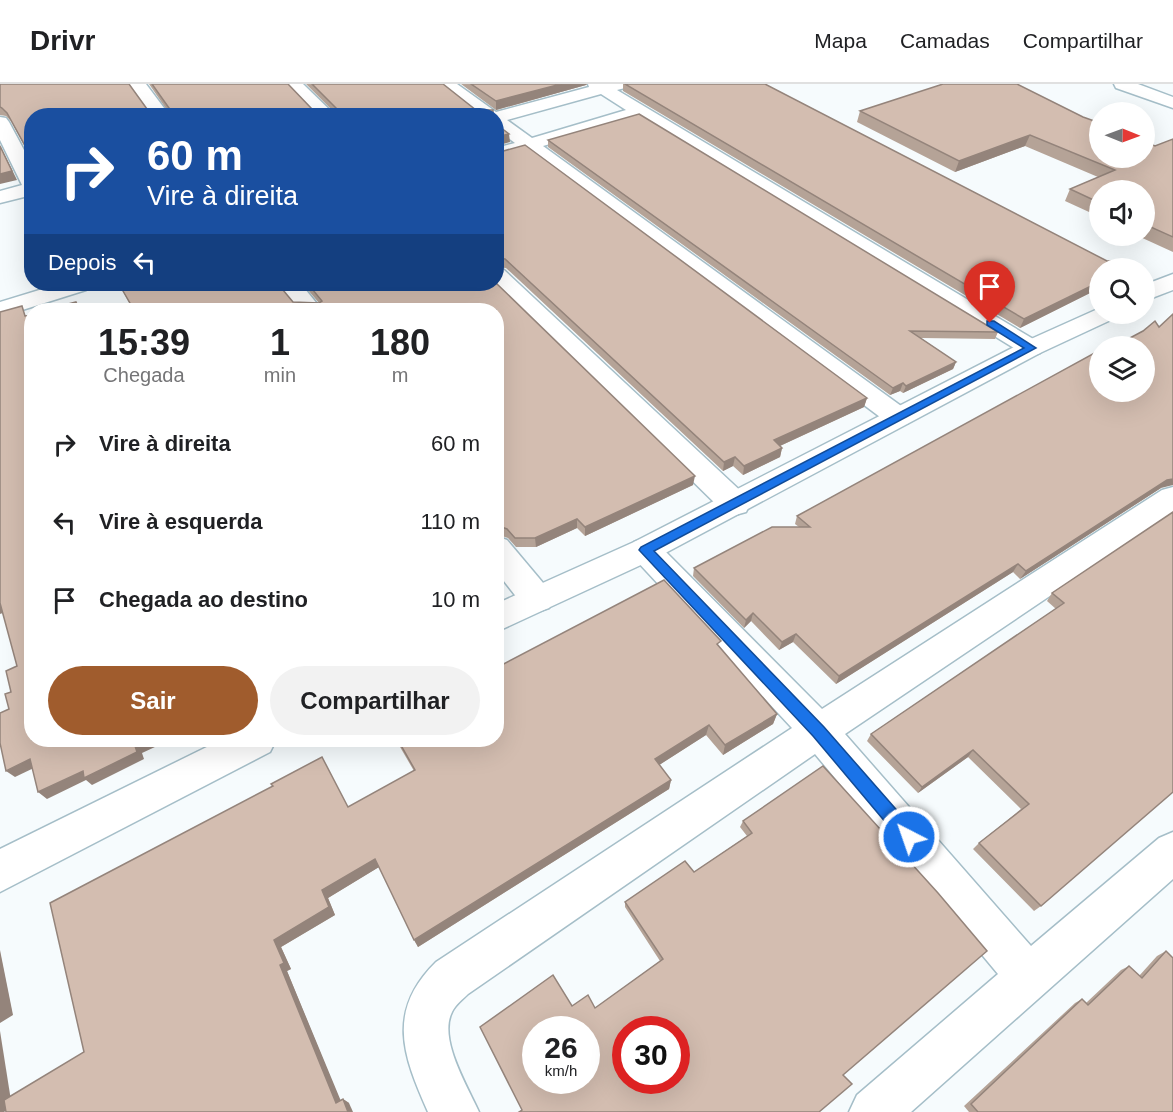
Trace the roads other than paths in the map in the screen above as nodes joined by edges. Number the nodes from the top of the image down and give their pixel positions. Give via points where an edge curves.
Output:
1 (137, 84) edge
2 (293, 84) edge
3 (446, 84) edge
4 (1122, 84) edge
5 (606, 85) edge
6 (1173, 85) edge
7 (1145, 93) junction
8 (1173, 103) edge
9 (155, 108) edge
10 (318, 108) edge
11 (479, 108) edge
12 (642, 111) junction
13 (504, 116) edge
14 (0, 122) edge
15 (504, 125) edge
16 (528, 145) junction
17 (504, 152) edge
18 (24, 171) edge
19 (24, 189) edge
20 (0, 196) edge
21 (504, 283) edge
22 (77, 291) edge
23 (295, 291) edge
24 (28, 303) edge
25 (304, 303) edge
26 (24, 304) edge
27 (0, 310) edge
28 (1089, 321) edge
29 (1031, 348) junction
30 (898, 417) junction
31 (1173, 498) edge
32 (735, 504) junction
33 (645, 550) junction
34 (504, 558) edge
35 (537, 599) junction
36 (504, 616) edge
37 (819, 732) junction
38 (243, 747) edge
39 (1173, 852) edge
40 (0, 871) edge
41 (1029, 977) junction
42 (454, 1112) edge
43 (874, 1112) edge

1 - 9 street
2 - 10 street
3 - 11 street
4 - 7 street
5 - 12 street
5 - 13 street
6 - 7 street
7 - 8 street
12 - 16 street
12 - 29 street
14 - 18 street
15 - 16 street
16 - 17 street
16 - 30 street
19 - 20 street
21 - 32 street
22 - 24 street
23 - 25 street
26 - 27 street
28 - 29 street
29 - 30 street
30 - 32 street
31 - 37 street
32 - 33 street
33 - 35 street
33 - 37 street
34 - 35 street
35 - 36 street
37 - 41 street
37 - 42 street via 452,978 435,997 426,1030 432,1066
38 - 40 street
39 - 41 street
41 - 43 street

